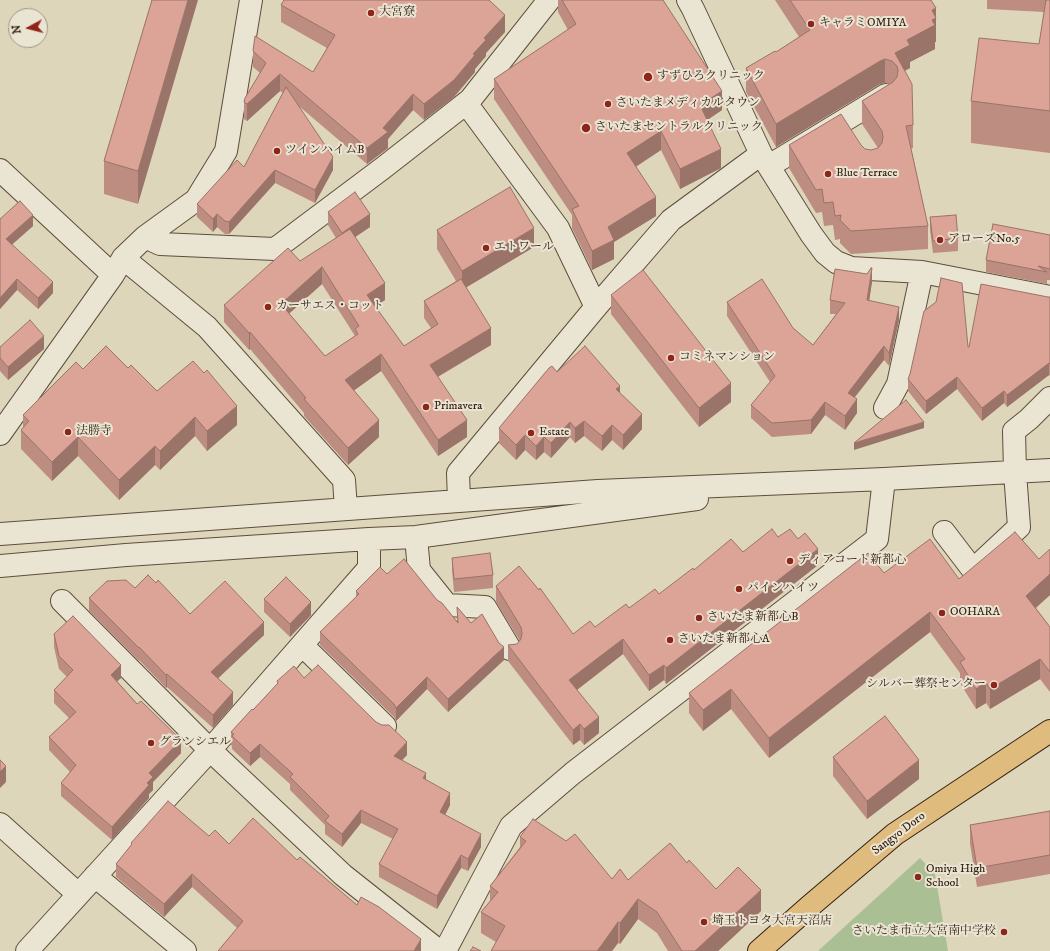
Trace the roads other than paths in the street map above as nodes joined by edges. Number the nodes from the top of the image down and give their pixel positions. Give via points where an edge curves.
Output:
1 (251, 0) edge
2 (549, 0) edge
3 (688, 0) edge
4 (886, 96) edge
5 (466, 103) junction
6 (765, 160) junction
7 (0, 170) edge
8 (145, 237) junction
9 (118, 267) junction
10 (922, 272) junction
11 (1050, 297) edge
12 (596, 307) junction
13 (1050, 398) edge
14 (885, 408) dead end
15 (0, 434) edge
16 (1050, 470) edge
17 (1015, 472) junction
18 (884, 479) junction
19 (833, 480) junction
20 (459, 501) junction
21 (346, 509) junction
22 (944, 532) dead end
23 (0, 534) edge
24 (416, 537) junction
25 (368, 539) junction
26 (0, 566) edge
27 (62, 601) dead end
28 (302, 645) junction
29 (510, 649) edge
30 (385, 726) edge
31 (1050, 731) edge
32 (210, 750) junction
33 (0, 824) edge
34 (94, 876) junction
35 (78, 894) junction
36 (26, 951) edge
37 (185, 951) edge
38 (439, 951) edge
39 (445, 951) edge
40 (760, 951) edge

1 - 8 street via 226,151 196,200
2 - 5 street
3 - 6 street
4 - 6 street via 850,129
5 - 8 street via 275,249 160,244
5 - 12 street via 558,228
6 - 10 street via 811,234 825,253 836,262 851,268
6 - 12 street via 671,220
7 - 9 street
8 - 9 street
9 - 15 street
9 - 21 street via 207,327 344,480
10 - 11 street
10 - 14 street via 898,384
12 - 20 street via 458,473
13 - 17 street via 1014,431
16 - 17 street
17 - 18 street
17 - 22 street via 1019,527 973,570
18 - 19 street
18 - 39 street via 877,539 573,773 511,826
19 - 20 street via 598,491
19 - 24 street
20 - 21 street
21 - 23 street
24 - 25 street
24 - 29 street via 419,570 447,604 485,607
25 - 26 street
25 - 28 street via 369,568
27 - 32 street
28 - 30 street
28 - 32 street
31 - 40 main road, Sangyo Doro via 895,834
32 - 34 street
32 - 38 street via 343,874
33 - 35 street
34 - 35 street
34 - 37 street
35 - 36 street

